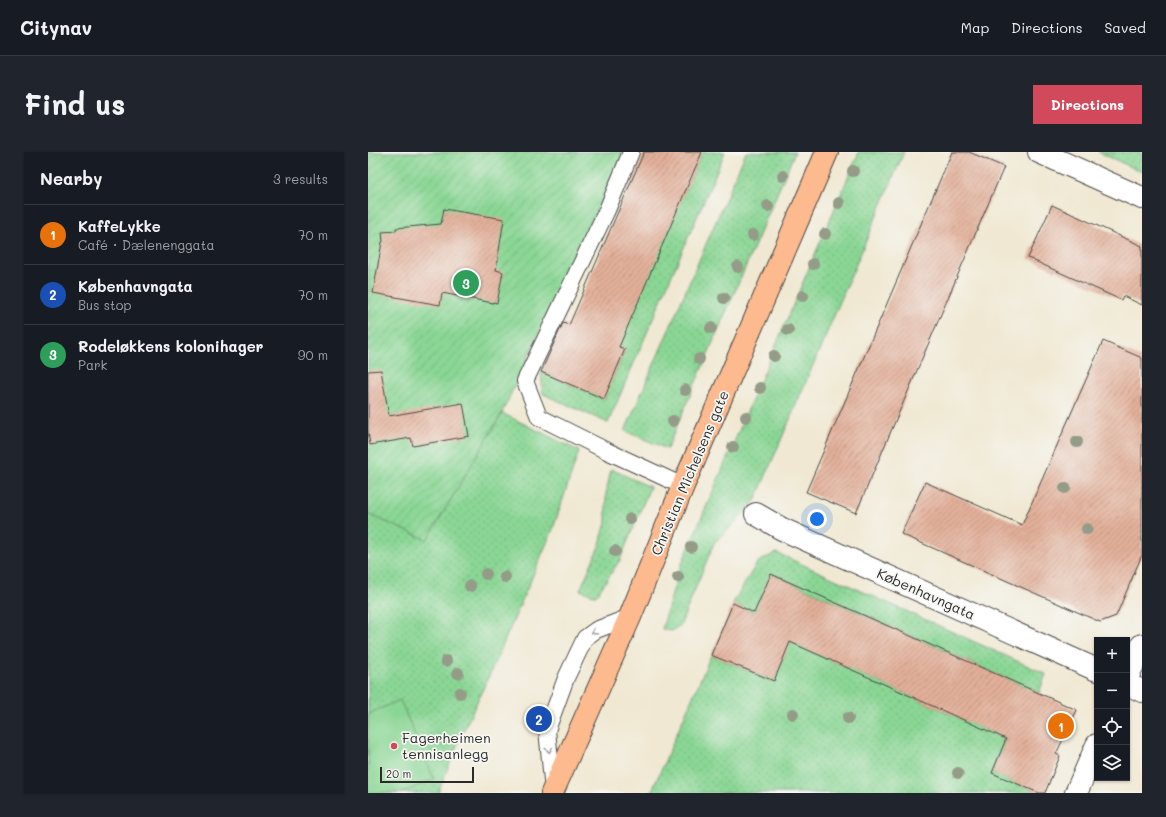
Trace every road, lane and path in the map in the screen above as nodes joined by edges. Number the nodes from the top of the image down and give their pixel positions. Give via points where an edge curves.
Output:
1 (631, 152) edge
2 (827, 152) edge
3 (1039, 152) edge
4 (1142, 198) edge
5 (683, 486) junction
6 (756, 514) dead end
7 (630, 617) junction
8 (1142, 645) edge
9 (1094, 669) edge
10 (1129, 673) edge
11 (1130, 685) edge
12 (1142, 691) edge
13 (1094, 752) edge
14 (552, 792) edge
15 (1076, 793) edge

1 - 5 lane via 607,210 526,381 539,417
2 - 5 main road, Christian Michelsens gate
3 - 4 street
5 - 7 main road, Christian Michelsens gate
6 - 9 street, Københavngata via 782,529
7 - 14 main road, Christian Michelsens gate
7 -> 14 lane via 596,630 585,638 566,678 547,730
8 - 10 street
11 - 12 street
13 - 15 street

